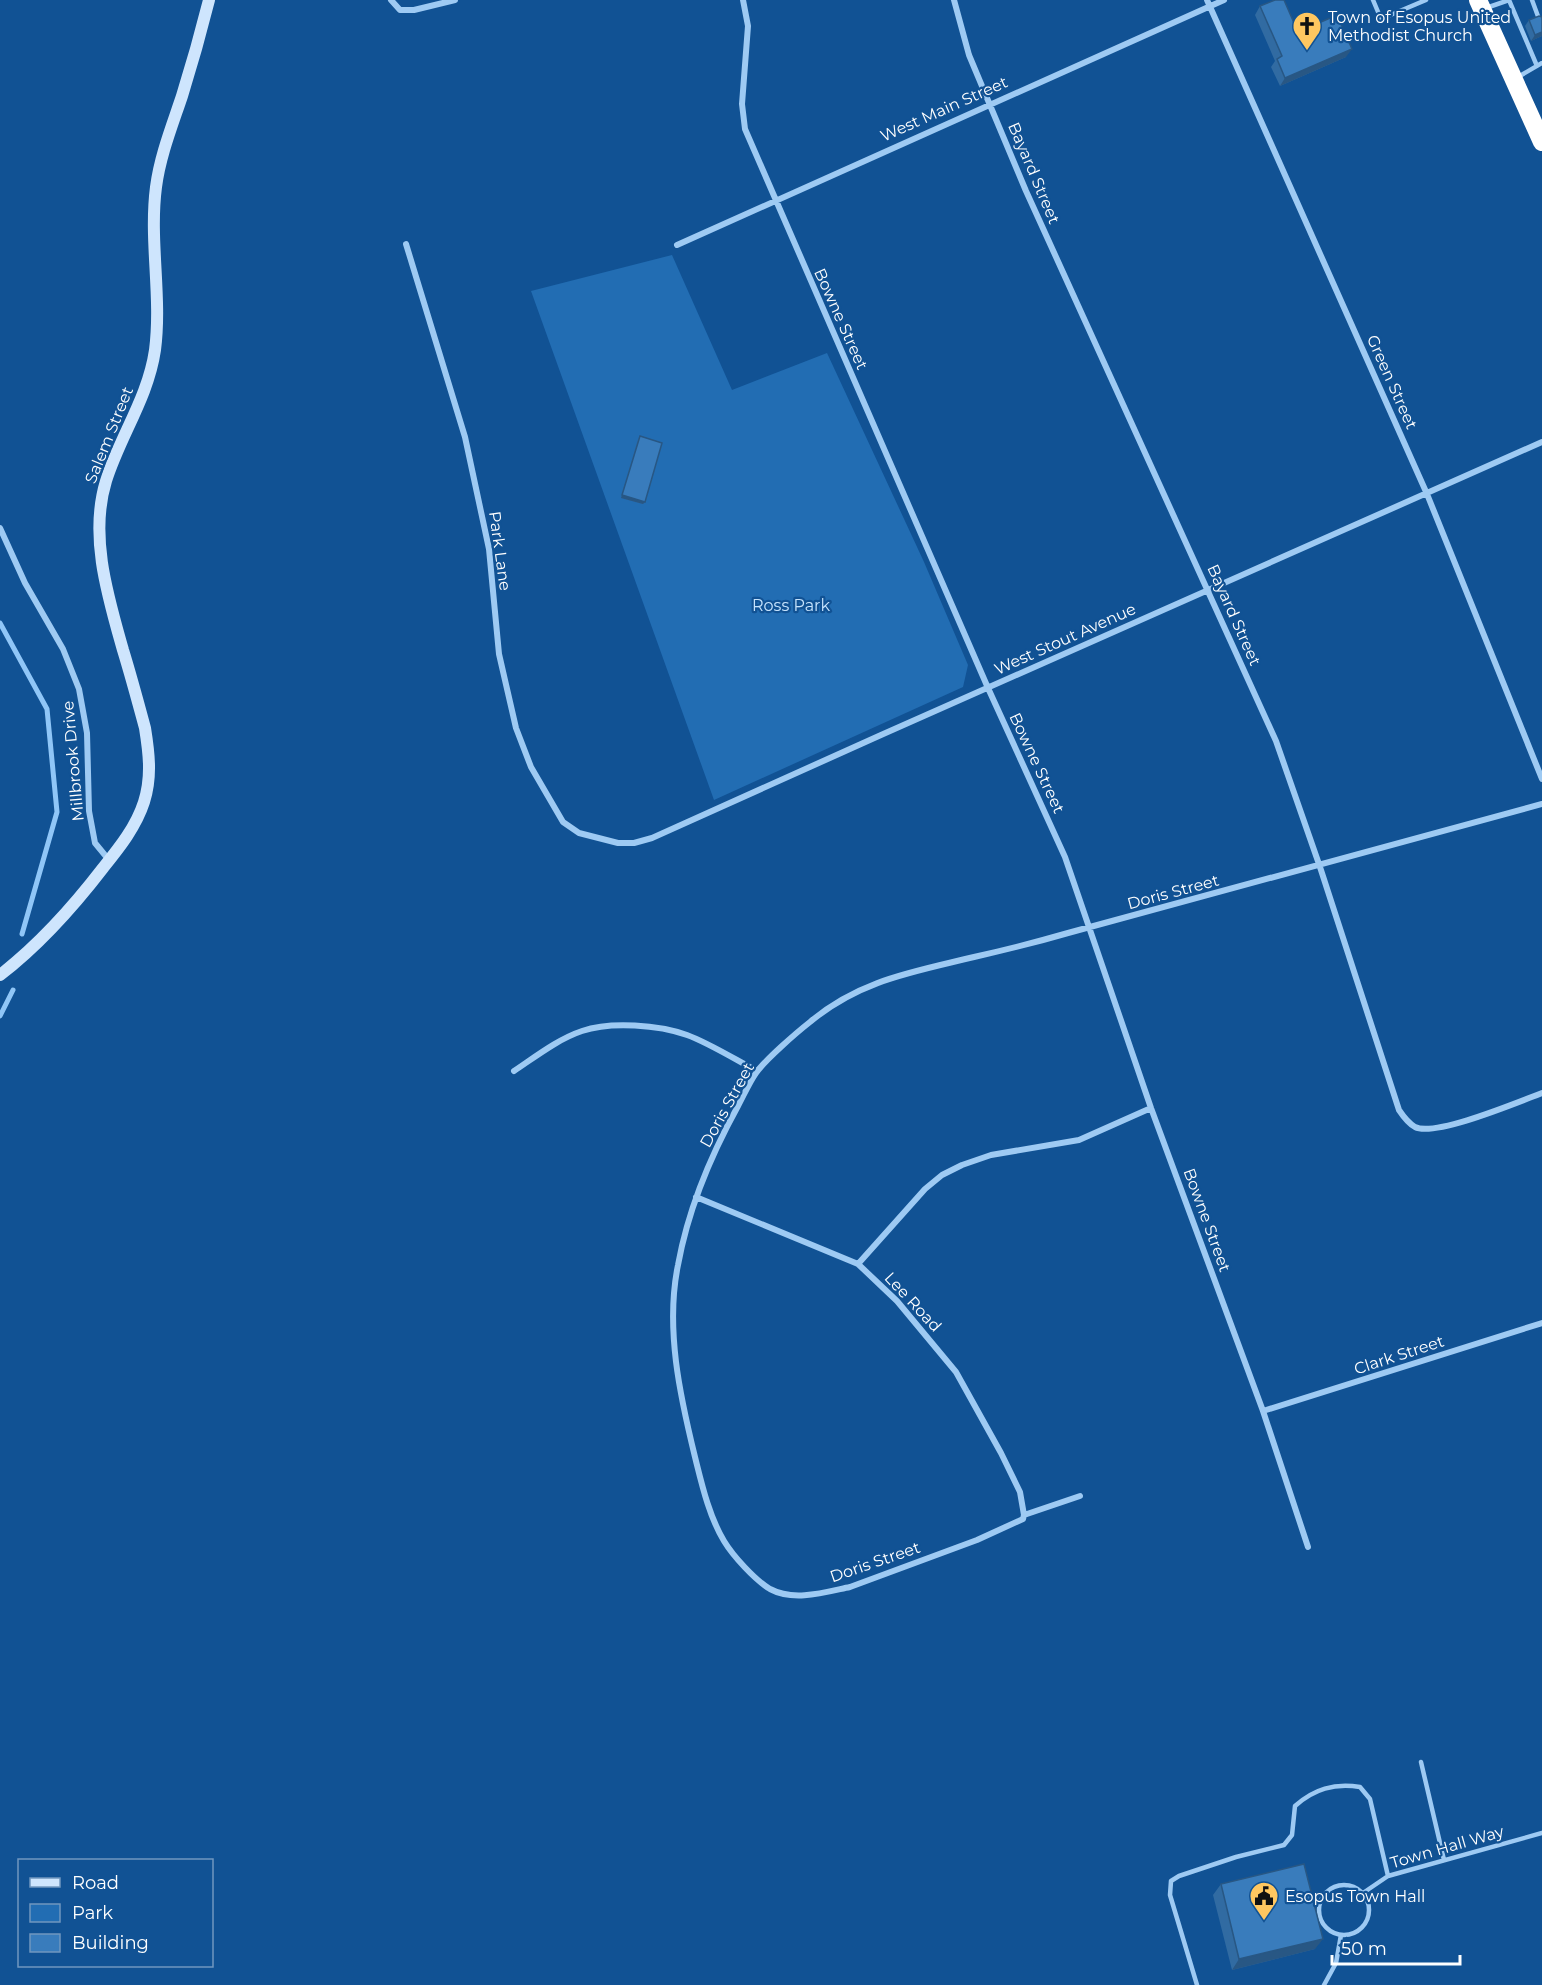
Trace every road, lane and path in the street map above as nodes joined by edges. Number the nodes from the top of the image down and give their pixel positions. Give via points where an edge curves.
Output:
1 (208, 0) edge
2 (391, 0) edge
3 (454, 0) edge
4 (743, 0) edge
5 (954, 0) edge
6 (1224, 0) edge
7 (1373, 0) edge
8 (1425, 0) edge
9 (1509, 0) edge
10 (1532, 0) edge
11 (1208, 3) edge
12 (1480, 5) edge
13 (1539, 19) edge
14 (1539, 65) edge
15 (1513, 80) junction
16 (989, 103) junction
17 (1542, 142) edge
18 (774, 200) junction
19 (406, 244) dead end
20 (677, 245) dead end
21 (1542, 442) edge
22 (1427, 494) junction
23 (0, 528) edge
24 (1209, 591) junction
25 (988, 688) junction
26 (1542, 779) edge
27 (1542, 804) edge
28 (596, 839) joint
29 (109, 861) junction
30 (1320, 867) junction
31 (1089, 928) junction
32 (0, 975) edge
33 (514, 1071) dead end
34 (757, 1071) junction
35 (1542, 1094) edge
36 (1151, 1107) junction
37 (696, 1197) junction
38 (858, 1264) junction
39 (1542, 1323) edge
40 (1263, 1412) junction
41 (1080, 1496) dead end
42 (1024, 1515) junction
43 (1308, 1547) dead end
44 (1421, 1762) dead end
45 (1542, 1833) edge
46 (1444, 1860) junction
47 (1388, 1876) junction
48 (1364, 1893) junction
49 (1341, 1935) junction
50 (1197, 1985) edge
51 (1324, 1985) edge

1 - 29 street, Salem Street via 156,189 158,324 154,353 147,383 114,458 101,500 105,582 146,728 149,752 144,802
2 - 3 street via 400,10 414,10
4 - 18 street, Bowne Street via 748,26 742,104 745,129
5 - 16 street, Bayard Street via 969,55
6 - 11 street, West Main Street
7 - 8 lane via 1381,19
9 - 12 lane
9 - 14 lane
10 - 13 lane
11 - 16 street, West Main Street
11 - 22 street, Green Street
12 - 15 highway
14 - 15 lane
15 - 17 highway
16 - 18 street, West Main Street
16 - 24 street, Bayard Street
18 - 20 street, West Main Street
18 - 25 street, Bowne Street
19 - 28 street, Park Lane via 465,437 489,549 499,654 516,728 531,767 563,822
21 - 22 street, West Stout Avenue
22 - 24 street, West Stout Avenue
22 - 26 street, Green Street
23 - 29 street, Millbrook Drive via 79,689 87,733 89,811 95,843
24 - 25 street, West Stout Avenue
24 - 30 street, Bayard Street via 1276,741
25 - 28 street, West Stout Avenue via 652,838 634,843
25 - 31 street, Bowne Street via 1065,857
27 - 30 street, Doris Street
29 - 32 street, Salem Street via 44,936
30 - 31 street, Doris Street
30 - 35 street, Bayard Street via 1405,1119 1415,1127 1446,1126
31 - 34 street, Doris Street via 864,987 811,1020
31 - 36 street, Bowne Street
33 - 34 street via 582,1031 633,1026 688,1035
34 - 37 street, Doris Street via 727,1126
36 - 38 street via 1079,1140 991,1155 942,1175
36 - 40 street, Bowne Street
37 - 38 street, Lee Road
37 - 42 street, Doris Street via 677,1266 673,1313 676,1355 685,1418 708,1505 732,1554 772,1590 796,1596 829,1592 977,1540 1023,1519
38 - 42 street, Lee Road via 897,1301 956,1372 1020,1492
39 - 40 street, Clark Street
40 - 43 street, Bowne Street
41 - 42 street, Doris Street
44 - 46 lane
45 - 46 lane, Town Hall Way
46 - 47 lane, Town Hall Way
47 - 48 lane, Town Hall Way
47 - 50 lane via 1370,1799 1360,1787 1332,1786 1308,1794 1295,1806 1292,1835 1284,1845 1236,1857 1171,1881 1170,1895
48 - 49 lane via 1370,1912 1367,1922 1351,1934
48 - 49 lane via 1346,1884 1336,1885 1321,1898 1319,1917 1332,1933
49 - 51 lane via 1336,1963

